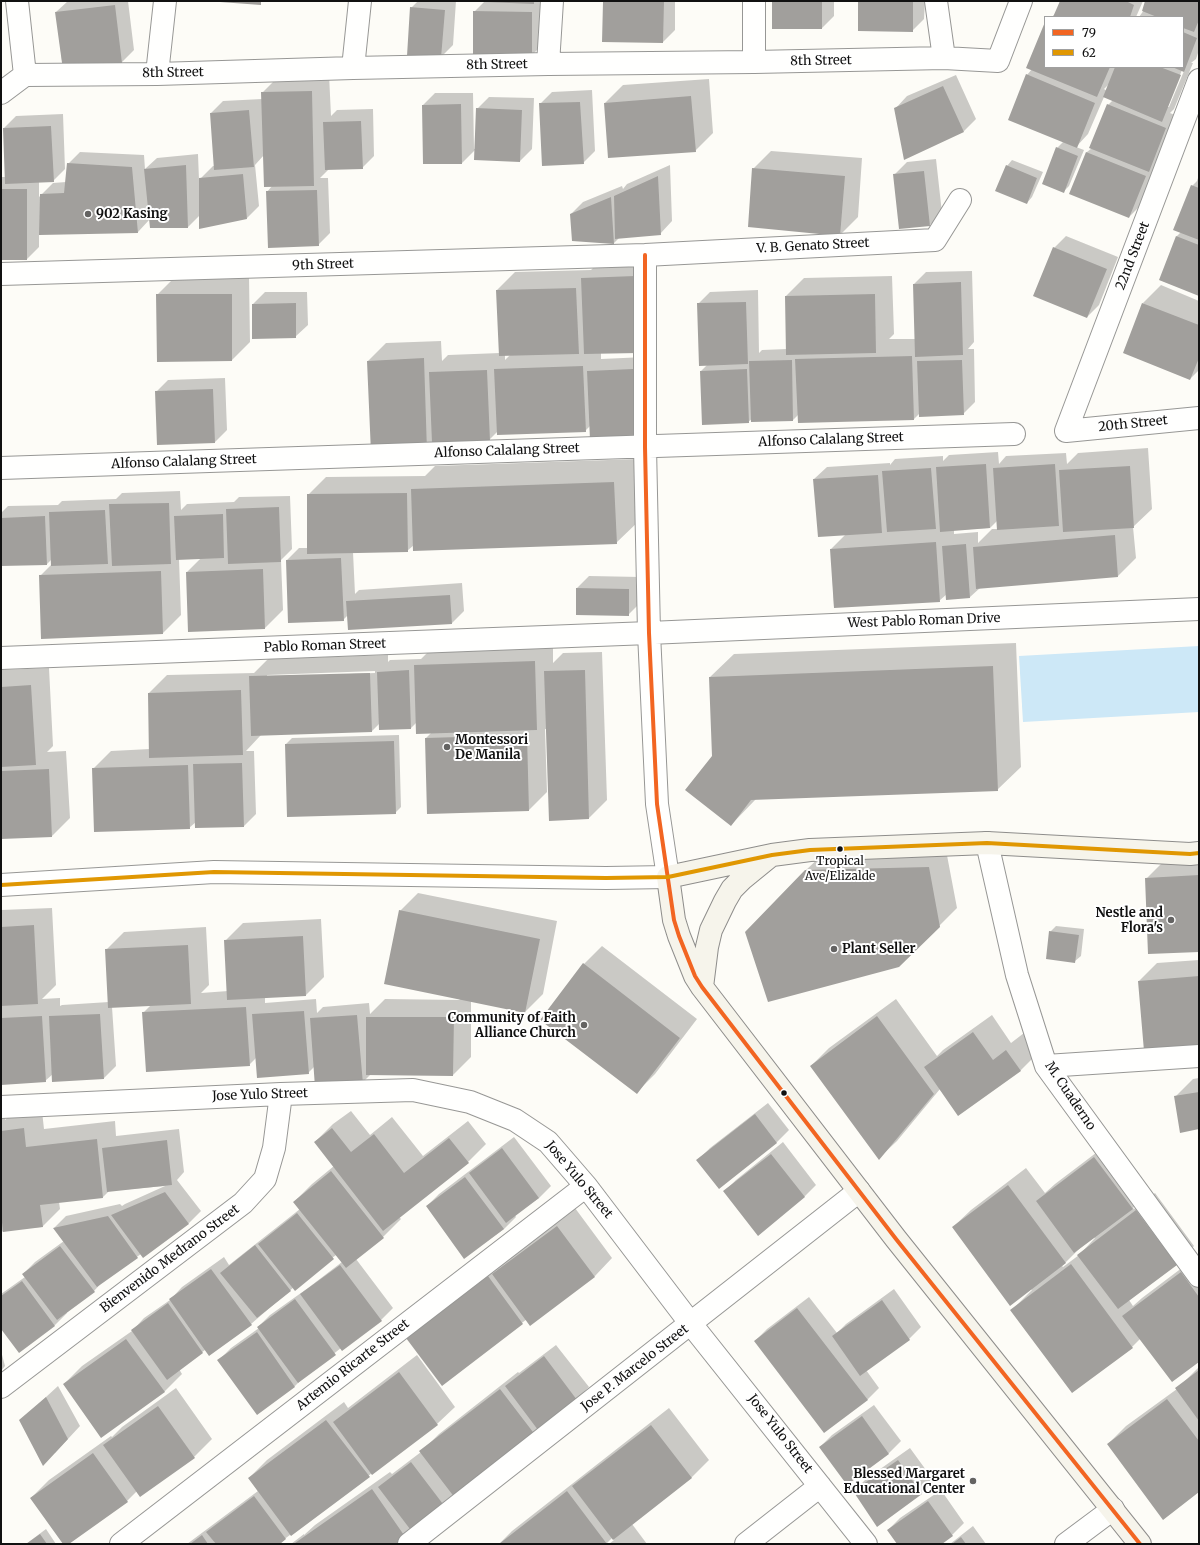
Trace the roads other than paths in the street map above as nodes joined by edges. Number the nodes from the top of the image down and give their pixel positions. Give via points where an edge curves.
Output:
1 (17, 1) edge
2 (165, 1) edge
3 (360, 1) edge
4 (552, 1) edge
5 (754, 1) edge
6 (936, 1) edge
7 (1021, 1) edge
8 (944, 58) junction
9 (754, 62) junction
10 (548, 64) junction
11 (353, 68) junction
12 (157, 74) junction
13 (26, 75) junction
14 (1199, 80) edge
15 (1, 93) edge
16 (960, 200) dead end
17 (645, 255) junction
18 (1, 274) edge
19 (1199, 418) edge
20 (1066, 431) joint
21 (1014, 434) dead end
22 (645, 447) junction
23 (1, 468) edge
24 (1199, 609) edge
25 (649, 633) junction
26 (1, 658) edge
27 (988, 843) junction
28 (1199, 853) edge
29 (772, 855) junction
30 (668, 877) junction
31 (1, 885) edge
32 (702, 987) junction
33 (1199, 1056) edge
34 (1046, 1066) junction
35 (281, 1094) junction
36 (1, 1107) edge
37 (586, 1186) junction
38 (859, 1191) junction
39 (1191, 1255) edge
40 (1199, 1276) edge
41 (691, 1324) junction
42 (1, 1387) edge
43 (820, 1486) junction
44 (1112, 1509) junction
45 (122, 1544) edge
46 (409, 1544) edge
47 (746, 1544) edge
48 (866, 1544) edge
49 (1066, 1544) edge
50 (1140, 1544) edge

1 - 13 street
2 - 12 street
3 - 11 street
4 - 10 street
5 - 9 street
6 - 8 street
7 - 8 street, 8th Street via 998,61
8 - 9 street, 8th Street
9 - 10 street, 8th Street
10 - 11 street, 8th Street
11 - 12 street, 8th Street
12 - 13 street, 8th Street
13 - 15 street
14 - 20 street, 22nd Street
16 - 17 street, V. B. Genato Street via 935,240
17 - 18 street, 9th Street
17 - 22 street
19 - 20 street, 20th Street
21 - 22 street, Alfonso Calalang Street
22 - 23 street, Alfonso Calalang Street
22 - 25 street
24 - 25 street, West Pablo Roman Drive
25 - 26 street, Pablo Roman Street
25 - 30 street via 657,804
27 - 28 street
27 - 29 street via 810,850
27 - 34 street, M. Cuaderno via 1017,975
29 - 30 street
29 - 32 street via 742,879 724,900 711,930
30 - 31 street via 214,872
30 - 32 street via 674,920 695,976
32 - 38 street
33 - 34 street
34 - 39 street, M. Cuaderno
35 - 36 street, Jose Yulo Street
35 - 37 street, Jose Yulo Street via 413,1090 470,1102 515,1120 548,1142
35 - 42 street, Bienvenido Medrano Street via 274,1148 265,1179 243,1203
37 - 41 street, Jose Yulo Street
37 - 45 street, Artemio Ricarte Street
38 - 41 street, Jose P. Marcelo Street
38 - 44 street
39 - 40 street, M. Cuaderno
41 - 43 street, Jose Yulo Street
41 - 46 street, Jose P. Marcelo Street
43 - 47 street
43 - 48 street, Jose Yulo Street
44 - 49 street
44 - 50 street

